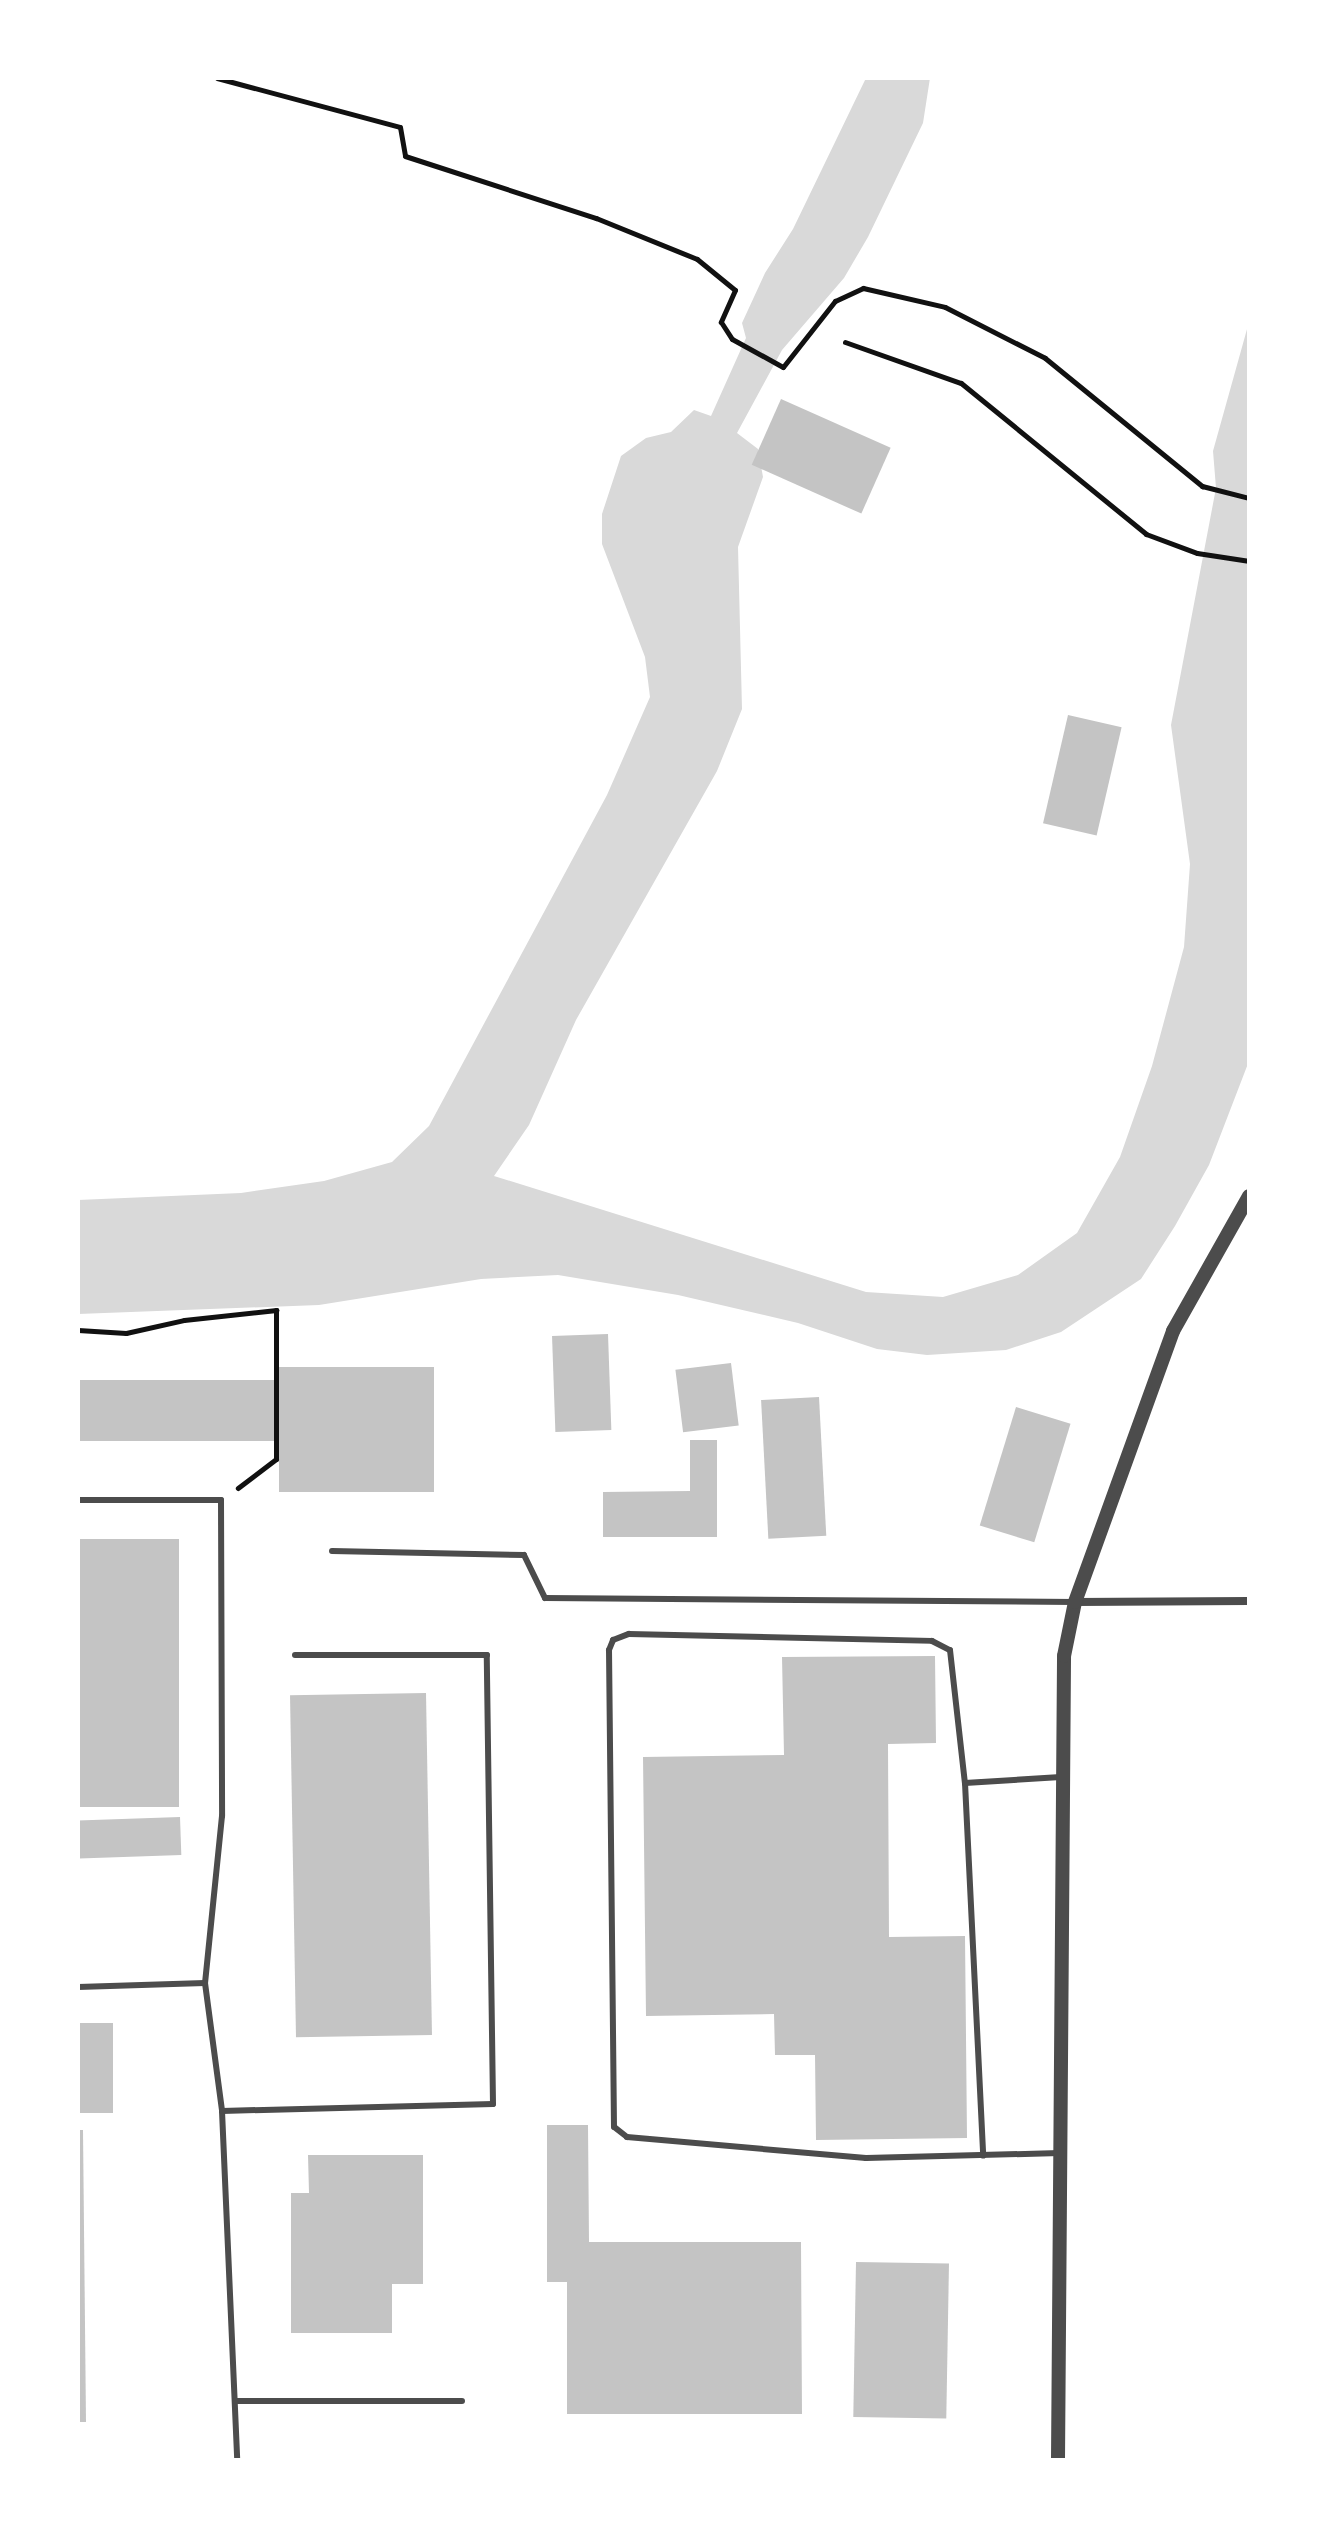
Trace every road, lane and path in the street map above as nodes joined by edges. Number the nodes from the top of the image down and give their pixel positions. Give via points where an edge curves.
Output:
1 (217, 78) edge
2 (845, 342) dead end
3 (1249, 498) edge
4 (1249, 561) edge
5 (1249, 1196) edge
6 (78, 1330) edge
7 (78, 1500) edge
8 (221, 1500) junction
9 (332, 1551) dead end
10 (1249, 1601) edge
11 (1075, 1602) junction
12 (295, 1655) dead end
13 (1063, 1777) junction
14 (965, 1783) junction
15 (205, 1983) junction
16 (78, 1987) edge
17 (222, 2111) junction
18 (1063, 2153) junction
19 (983, 2156) junction
20 (235, 2401) junction
21 (462, 2401) dead end
22 (237, 2460) edge
23 (1058, 2460) edge

1 - 3 path via 400,127 405,156 596,218 697,259 735,290 721,322 732,339 783,367 835,301 863,288 945,307 1045,358 1202,486
2 - 4 path via 961,383 1146,534 1197,553
5 - 11 street via 1173,1331
6 - 8 path via 126,1333 184,1320 276,1310 276,1459
7 - 8 lane
8 - 15 lane via 222,1816
9 - 11 lane via 524,1555 545,1598
10 - 11 street
11 - 13 street via 1064,1656
12 - 17 lane via 487,1655 493,2104
13 - 14 lane
13 - 18 street
14 - 19 lane
14 - 19 lane via 950,1650 932,1641 629,1634 613,1640 609,1650 614,2127 627,2137 866,2158
15 - 16 lane
15 - 17 lane
17 - 20 lane
18 - 19 lane
18 - 23 street
20 - 21 lane
20 - 22 lane

